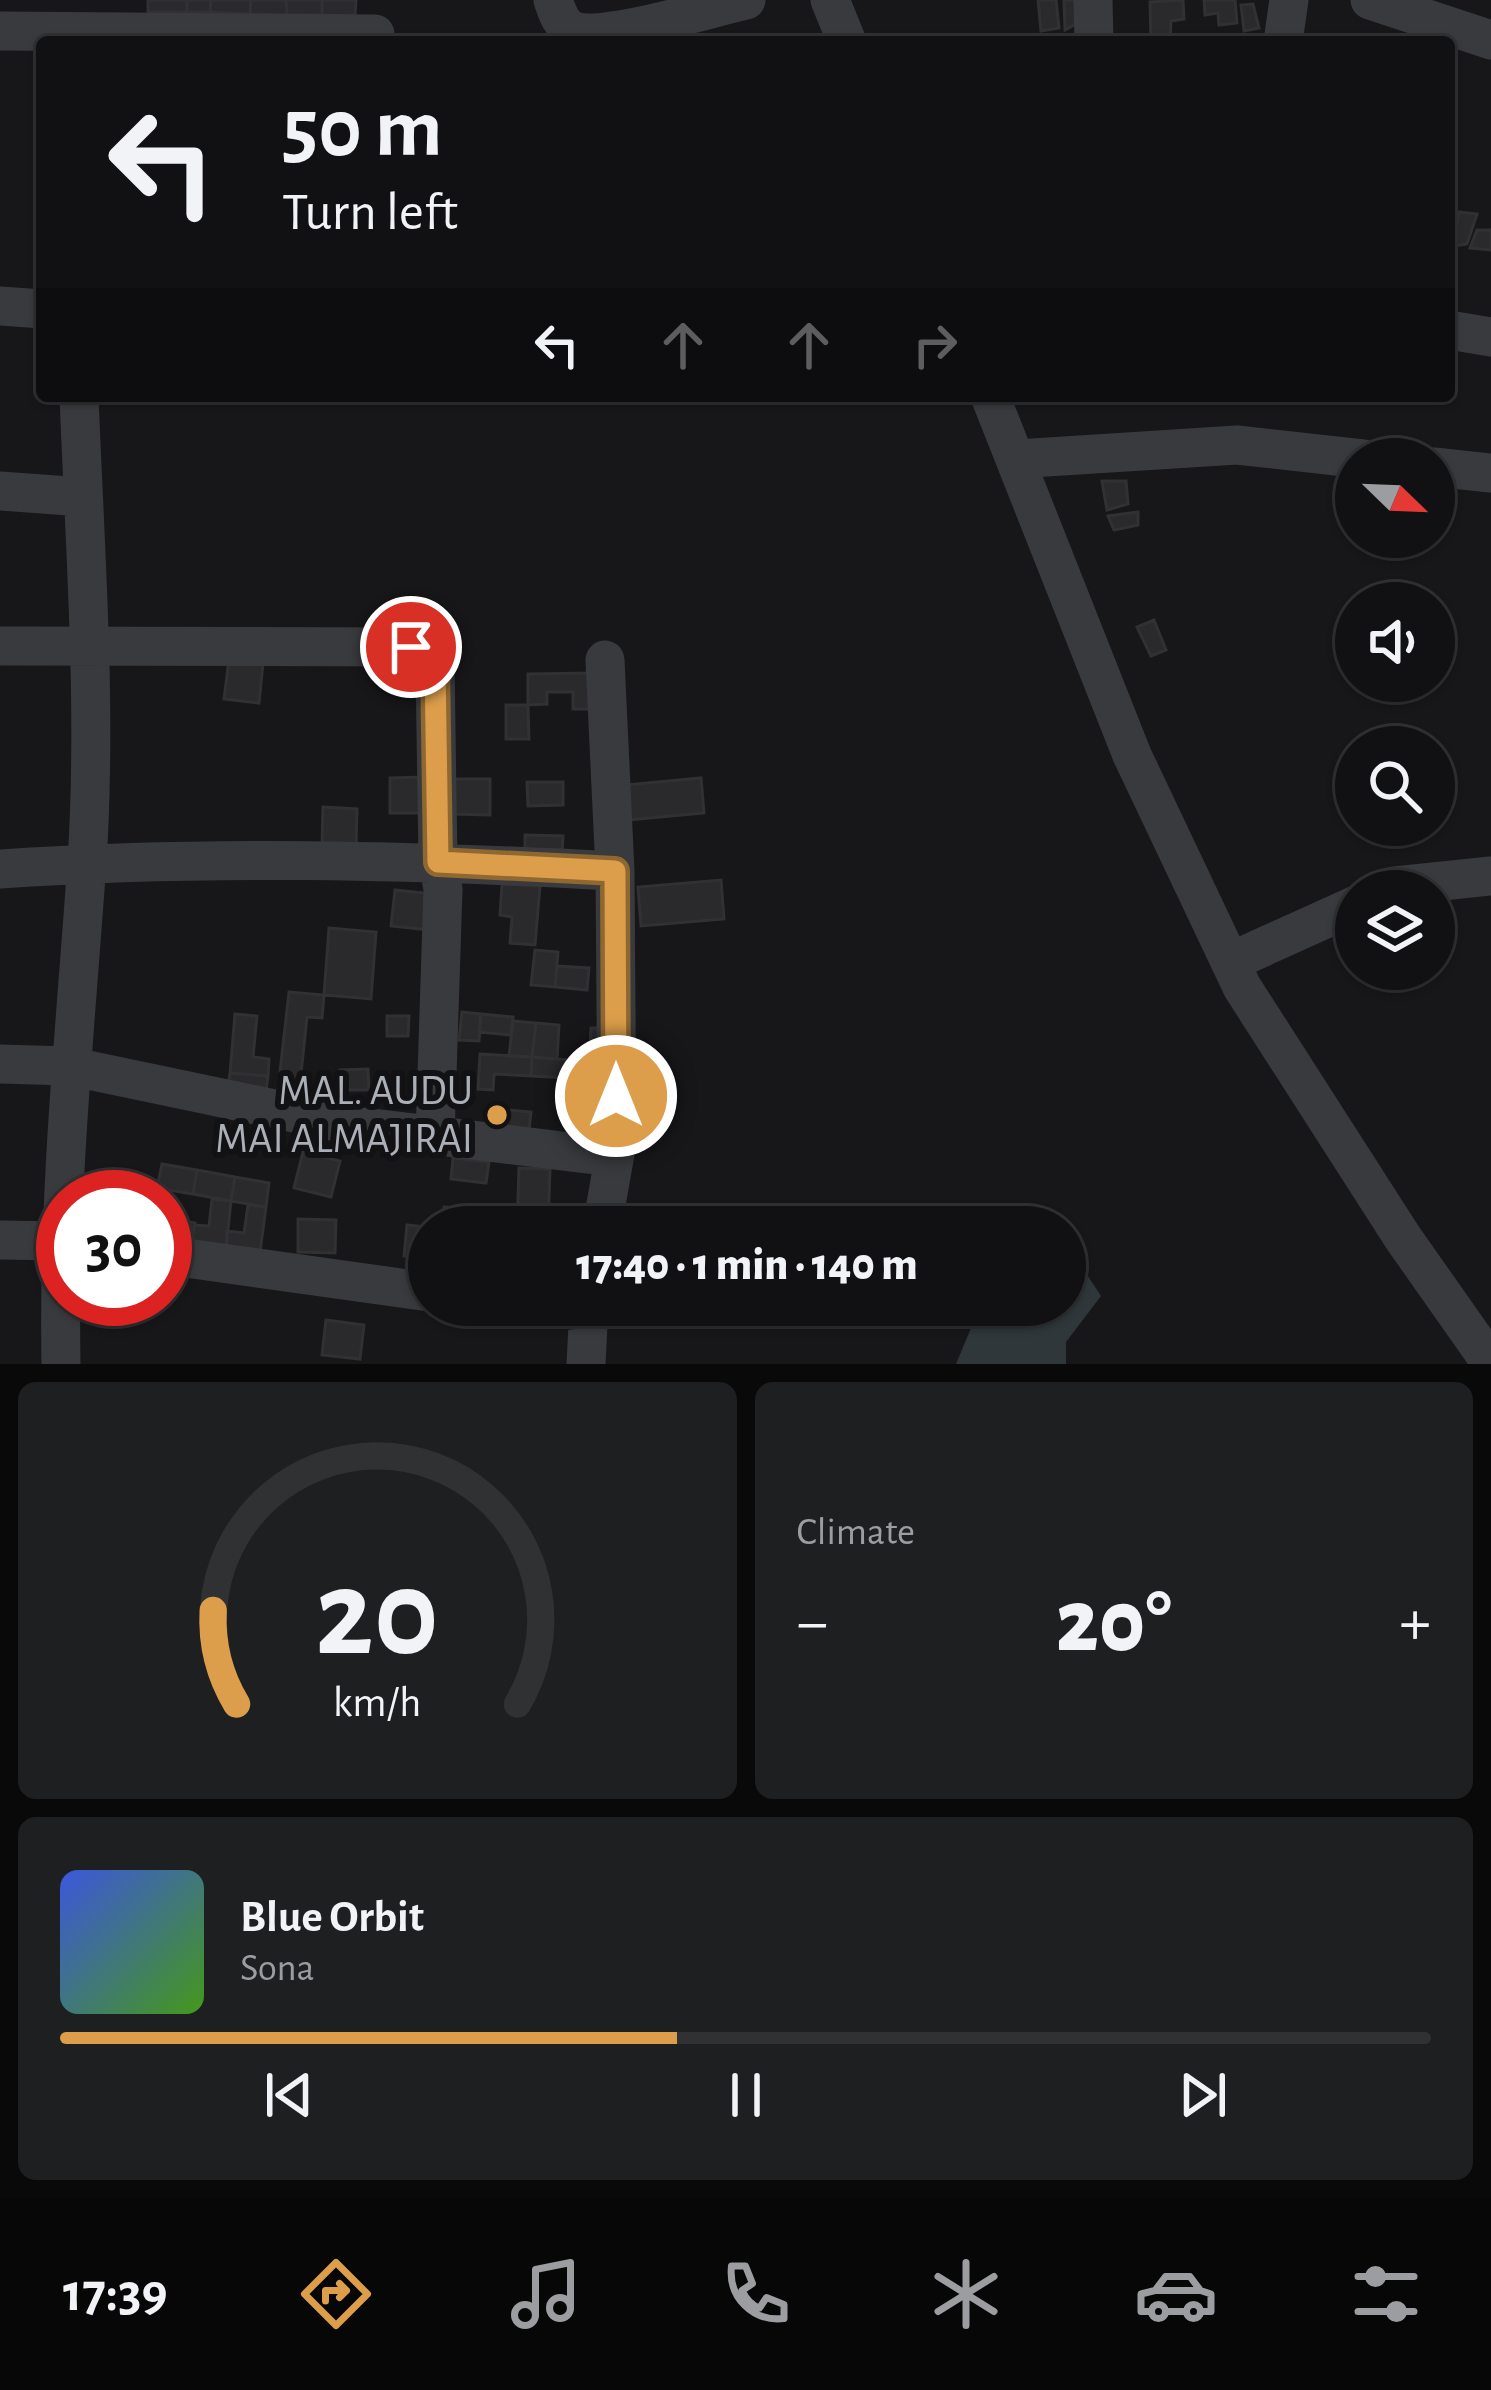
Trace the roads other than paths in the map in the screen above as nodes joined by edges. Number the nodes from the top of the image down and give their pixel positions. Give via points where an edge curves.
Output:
1 (553, 0) edge
2 (746, 0) edge
3 (830, 0) edge
4 (1093, 0) edge
5 (1289, 0) edge
6 (1370, 0) edge
7 (85, 24) edge
8 (0, 31) edge
9 (375, 34) dead end
10 (845, 36) edge
11 (1094, 36) edge
12 (1284, 36) edge
13 (1491, 40) edge
14 (0, 306) edge
15 (36, 309) edge
16 (1455, 332) edge
17 (1491, 337) edge
18 (79, 402) edge
19 (992, 402) edge
20 (1335, 456) edge
21 (1015, 459) junction
22 (1455, 469) edge
23 (1491, 473) edge
24 (0, 490) edge
25 (83, 497) junction
26 (0, 646) edge
27 (92, 648) junction
28 (604, 660) dead end
29 (438, 862) junction
30 (87, 863) junction
31 (0, 869) edge
32 (615, 871) junction
33 (1491, 876) edge
34 (1455, 880) edge
35 (1335, 914) edge
36 (1231, 962) junction
37 (0, 1064) edge
38 (69, 1066) junction
39 (435, 1136) junction
40 (614, 1150) junction
41 (64, 1170) edge
42 (605, 1206) edge
43 (0, 1240) edge
44 (36, 1240) edge
45 (192, 1259) edge
46 (408, 1289) edge
47 (61, 1326) edge
48 (588, 1326) edge
49 (1491, 1363) edge
50 (61, 1364) edge
51 (586, 1364) edge

1 - 2 street via 566,27 602,33
3 - 10 street
4 - 11 street
5 - 12 street
6 - 13 street
7 - 8 street
7 - 9 street
14 - 15 street
16 - 17 street
18 - 25 street
19 - 21 street
20 - 21 street via 1237,445
21 - 36 street via 1132,754
22 - 23 street
24 - 25 street
25 - 27 street
26 - 27 street
27 - 29 street via 427,653 435,665
27 - 30 street
28 - 32 street
29 - 30 street
29 - 32 street
29 - 39 street
30 - 31 street
30 - 38 street
32 - 40 street
33 - 34 street
35 - 36 street
36 - 49 street
37 - 38 street
38 - 39 street
38 - 41 street
39 - 40 street
40 - 42 street
43 - 44 street
45 - 46 street
47 - 50 street
48 - 51 street

